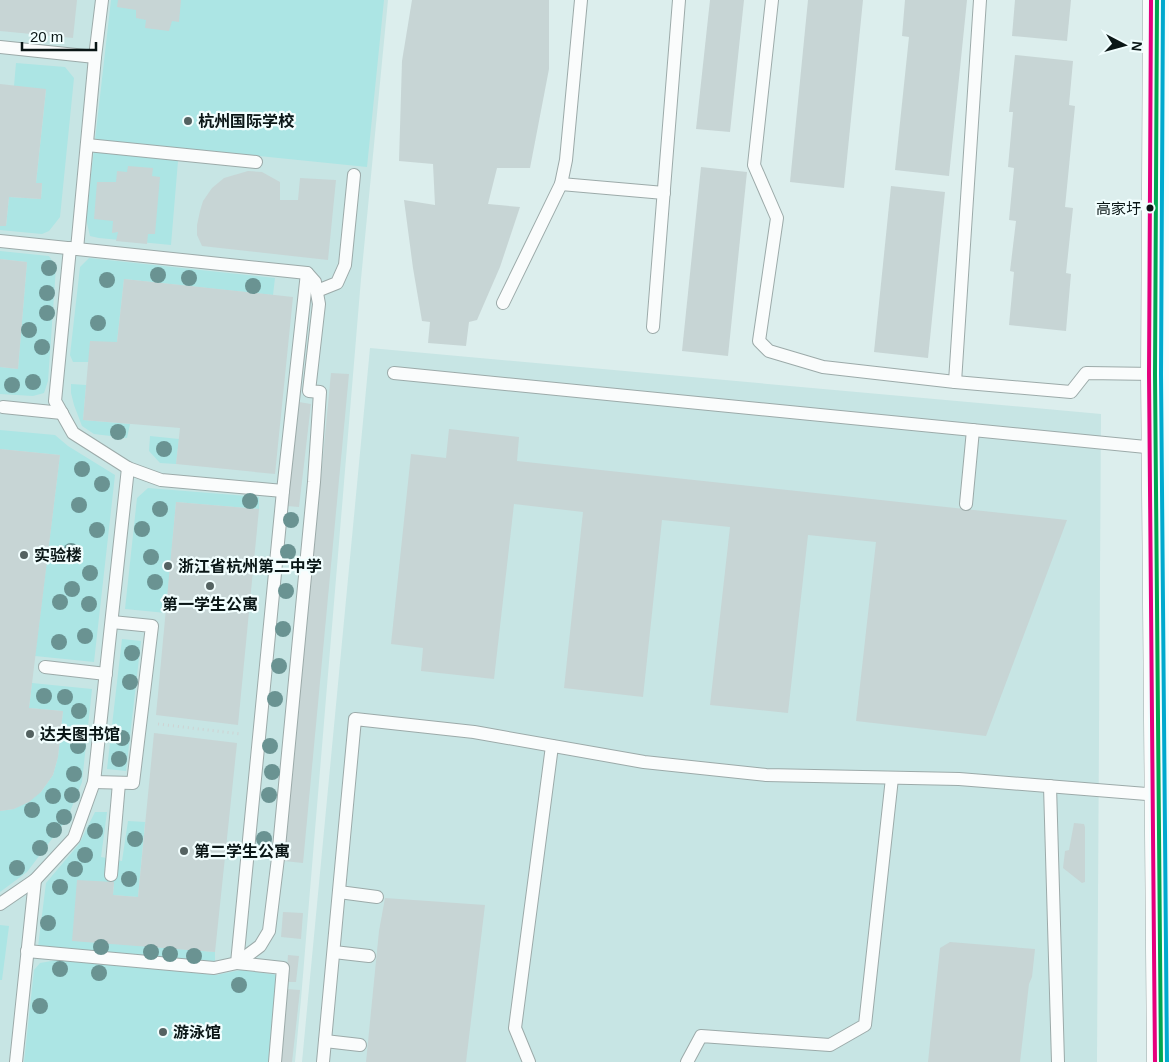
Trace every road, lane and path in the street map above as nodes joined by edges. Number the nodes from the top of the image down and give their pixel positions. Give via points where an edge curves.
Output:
1 (102, 0) edge
2 (581, 0) edge
3 (679, 0) edge
4 (772, 0) edge
5 (980, 0) edge
6 (1157, 0) edge
7 (0, 47) edge
8 (95, 56) junction
9 (87, 145) junction
10 (256, 162) dead end
11 (354, 175) dead end
12 (561, 184) junction
13 (664, 193) junction
14 (0, 241) edge
15 (73, 249) junction
16 (307, 273) junction
17 (316, 291) junction
18 (503, 302) dead end
19 (1162, 302) edge
20 (653, 327) dead end
21 (394, 373) dead end
22 (1155, 374) junction
23 (955, 382) junction
24 (3, 408) dead end
25 (62, 413) junction
26 (973, 430) junction
27 (1156, 448) junction
28 (128, 468) junction
29 (283, 491) junction
30 (966, 504) dead end
31 (112, 622) junction
32 (45, 667) dead end
33 (106, 674) junction
34 (141, 722) junction
35 (259, 736) junction
36 (552, 746) junction
37 (892, 778) junction
38 (94, 782) junction
39 (120, 783) junction
40 (1050, 786) junction
41 (1159, 795) junction
42 (1164, 870) edge
43 (111, 875) dead end
44 (35, 880) junction
45 (339, 892) junction
46 (377, 897) dead end
47 (0, 904) edge
48 (27, 951) junction
49 (334, 952) junction
50 (369, 956) dead end
51 (237, 963) junction
52 (325, 1041) junction
53 (360, 1045) dead end
54 (16, 1062) edge
55 (275, 1062) edge
56 (324, 1062) edge
57 (528, 1062) edge
58 (687, 1062) edge
59 (1058, 1062) edge
60 (1161, 1062) edge

1 - 8 lane
2 - 12 lane
3 - 13 lane
4 - 23 lane via 754,165 777,218 759,341 768,350 823,367
5 - 23 lane
6 - 19 street
7 - 8 lane
8 - 9 lane
9 - 10 lane
9 - 15 lane
11 - 17 lane via 345,264 337,283
12 - 13 lane
12 - 18 lane
13 - 20 lane
14 - 15 lane
15 - 16 lane
15 - 25 lane via 55,401
16 - 17 lane via 315,282
16 - 29 lane
17 - 51 lane via 319,304 309,391 320,392 319,414 269,931 260,946
19 - 22 street
21 - 26 lane
22 - 23 lane via 1086,373 1071,392
22 - 27 street
24 - 25 lane
25 - 28 lane via 73,433
26 - 27 lane
26 - 30 lane
27 - 41 street
28 - 29 lane via 161,480
28 - 31 lane
29 - 35 lane
31 - 33 lane
31 - 34 lane via 152,626
32 - 33 lane
33 - 38 lane
34 - 35 path
34 - 39 lane via 133,783
35 - 51 lane
36 - 37 lane via 644,762 766,775
36 - 45 lane via 474,732 356,719
36 - 57 lane via 515,1028
37 - 40 lane
37 - 58 lane via 865,1025 830,1045 701,1036
38 - 39 lane
38 - 44 lane via 74,838
39 - 43 lane
40 - 41 lane
40 - 59 lane
41 - 42 street
42 - 60 street
44 - 47 lane
44 - 48 lane
45 - 46 lane
45 - 49 lane
48 - 51 lane via 214,968
48 - 54 lane
49 - 50 lane
49 - 52 lane
51 - 55 lane via 283,968
52 - 53 lane
52 - 56 lane

